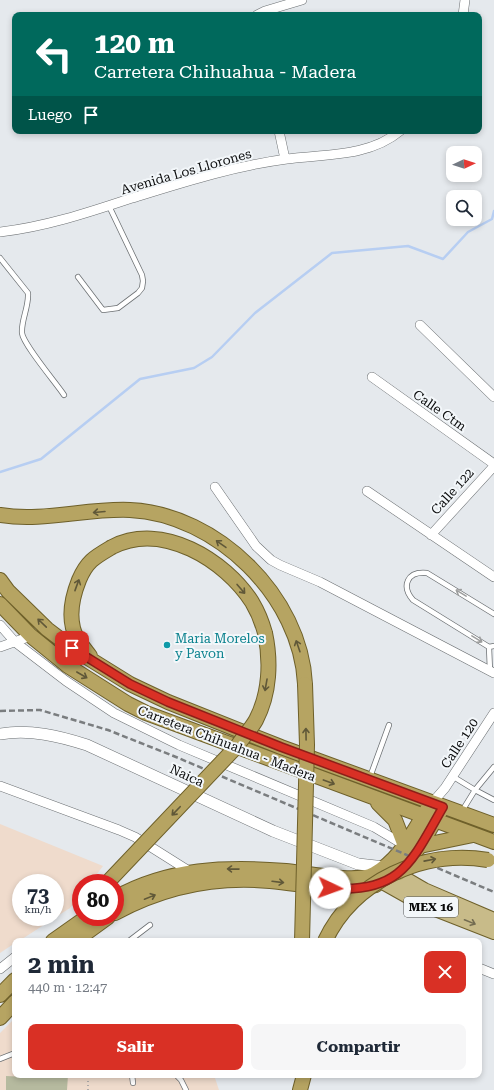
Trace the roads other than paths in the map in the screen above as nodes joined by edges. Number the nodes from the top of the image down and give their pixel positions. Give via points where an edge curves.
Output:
1 (302, 0) edge
2 (465, 0) edge
3 (262, 12) edge
4 (463, 12) edge
5 (280, 134) edge
6 (397, 134) edge
7 (285, 160) junction
8 (109, 206) junction
9 (0, 232) edge
10 (0, 258) edge
11 (78, 277) dead end
12 (420, 325) dead end
13 (372, 377) dead end
14 (64, 395) dead end
15 (494, 397) edge
16 (494, 465) edge
17 (215, 487) dead end
18 (367, 491) dead end
19 (0, 515) edge
20 (431, 535) junction
21 (494, 577) edge
22 (0, 580) edge
23 (0, 604) edge
24 (494, 614) edge
25 (0, 625) edge
26 (31, 636) junction
27 (15, 642) junction
28 (492, 646) edge
29 (0, 647) edge
30 (92, 660) junction
31 (492, 672) edge
32 (494, 713) edge
33 (389, 726) dead end
34 (0, 734) edge
35 (494, 767) edge
36 (452, 776) junction
37 (370, 779) junction
38 (0, 786) edge
39 (475, 790) junction
40 (370, 797) junction
41 (494, 800) edge
42 (437, 805) junction
43 (461, 813) junction
44 (429, 818) junction
45 (478, 820) junction
46 (494, 825) edge
47 (472, 835) junction
48 (494, 842) edge
49 (406, 846) junction
50 (420, 846) junction
51 (491, 861) edge
52 (358, 864) junction
53 (385, 867) junction
54 (189, 871) junction
55 (116, 874) edge
56 (398, 874) junction
57 (378, 879) junction
58 (124, 893) edge
59 (124, 909) edge
60 (72, 919) edge
61 (494, 920) edge
62 (150, 925) dead end
63 (74, 926) edge
64 (96, 926) edge
65 (494, 932) edge
66 (55, 938) edge
67 (56, 938) edge
68 (79, 938) edge
69 (133, 938) edge
70 (302, 938) edge
71 (327, 938) edge
72 (12, 959) edge
73 (0, 968) edge
74 (482, 969) edge
75 (494, 974) edge
76 (12, 983) edge
77 (0, 995) edge
78 (12, 1005) edge
79 (0, 1018) edge
80 (12, 1055) edge
81 (0, 1059) edge
82 (132, 1078) edge
83 (179, 1078) edge
84 (296, 1078) edge
85 (303, 1078) edge
86 (133, 1083) dead end
87 (186, 1090) edge
88 (296, 1090) edge
89 (300, 1090) edge

1 - 3 street
2 - 4 street
5 - 7 street
6 - 7 street, Avenida Los Llorones via 372,147 360,150
7 - 8 street, Avenida Los Llorones via 237,167
8 - 9 street, Avenida Los Llorones via 36,226
8 - 11 lane via 142,274 142,288 118,308 103,310
10 - 14 lane via 28,293 23,327 24,340
12 - 15 street
13 - 16 street, Calle Ctm
16 - 20 street, Calle 122
17 - 31 street via 256,546 271,560 320,582
18 - 20 street
70 -> 19 highway, bridge via 307,745 304,671 295,638 284,612 272,593 245,563 225,547 197,529 171,517 129,510 32,518
20 - 21 street
30 -> 22 highway, Carretera Chihuahua - Madera via 47,629
23 - 26 highway, Carretera Chihuahua - Madera
24 -> 28 lane via 427,573 412,576 407,584 408,594 413,600
25 - 27 street
26 - 27 street
26 -> 40 highway, Carretera Chihuahua - Madera via 68,666 146,713
27 - 29 street
27 - 49 street via 114,713 179,745 374,827
28 - 31 lane
30 - 37 highway, Carretera Chihuahua - Madera via 130,684 168,702
30 -> 55 highway, bridge via 73,628 71,616 76,589 84,569 94,557 118,544 136,540 159,539 195,551 217,565 248,596 266,633 269,665 264,695 255,721 222,762
32 - 36 street, Calle 120
33 - 37 lane
34 - 52 street, Naica via 27,732 87,745 273,831
35 - 39 lane
36 - 39 lane
36 - 42 street, Calle 120
37 - 42 highway, Carretera Chihuahua - Madera
38 - 54 street via 119,830
39 - 41 lane
39 - 43 lane
40 - 44 highway, Carretera Chihuahua - Madera
40 - 49 highway via 395,820
42 - 43 highway, Carretera Chihuahua - Madera
42 - 44 highway
43 - 45 highway, Carretera Chihuahua - Madera
44 - 47 highway, Carretera Chihuahua - Madera
44 - 49 highway
44 - 50 highway
45 - 46 highway, Carretera Chihuahua - Madera
45 - 47 highway
47 - 48 highway, Carretera Chihuahua - Madera
47 - 50 highway
49 - 53 highway
50 - 56 highway
71 -> 51 highway, bridge via 334,924 350,906 388,875 435,859 460,857
52 - 53 street, Naica
52 - 57 street, Naica
53 - 56 main road, MEX 16
53 - 57 highway
57 -> 54 highway via 286,871
54 - 58 highway via 154,880
56 - 57 highway
56 - 61 main road, MEX 16 via 424,890
59 -> 57 highway via 153,895 204,882 269,881 344,889 368,887
57 -> 65 main road, MEX 16 via 420,903
60 - 66 highway
62 - 69 lane
63 - 67 highway
64 - 68 highway
72 - 73 street
74 - 75 street
76 - 77 highway
78 - 79 highway
80 - 81 lane
82 - 86 lane
83 - 87 lane
84 - 88 highway
85 - 89 highway

